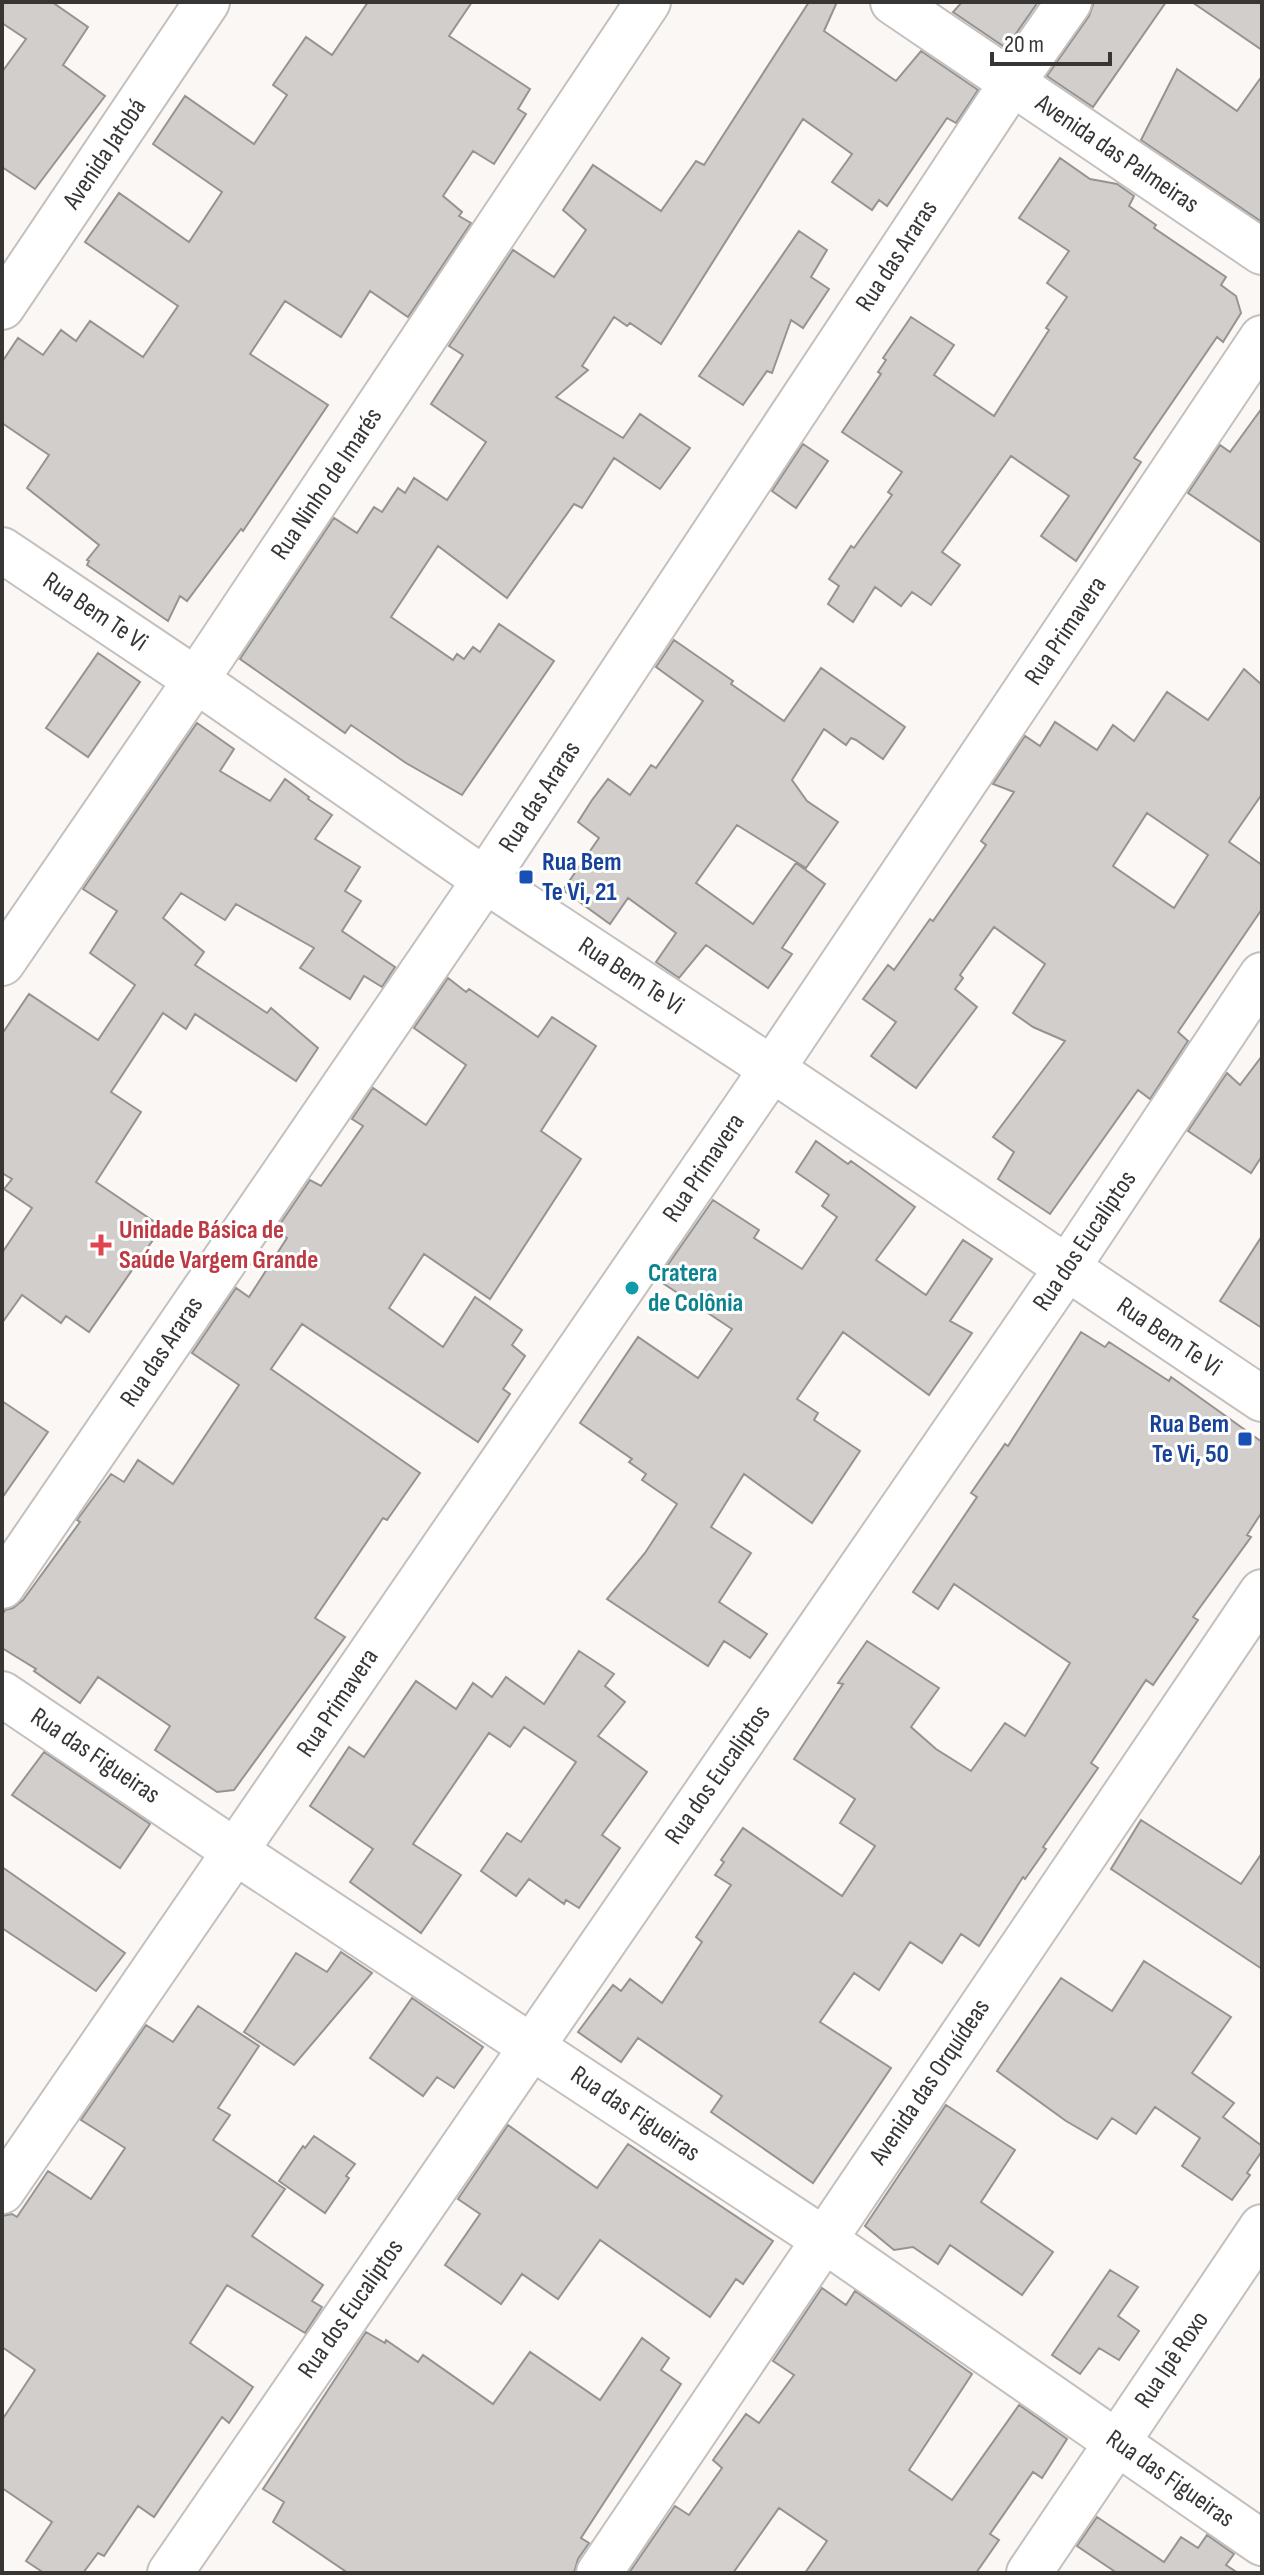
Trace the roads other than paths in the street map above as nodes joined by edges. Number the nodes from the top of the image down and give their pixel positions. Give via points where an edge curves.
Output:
1 (207, 2) edge
2 (648, 2) edge
3 (893, 2) edge
4 (1069, 2) edge
5 (1012, 83) junction
6 (1262, 252) edge
7 (2, 307) edge
8 (1262, 338) edge
9 (2, 550) edge
10 (196, 680) junction
11 (485, 880) junction
12 (2, 963) edge
13 (1262, 975) edge
14 (772, 1069) junction
15 (1067, 1268) junction
16 (1262, 1399) edge
17 (2, 1586) edge
18 (1262, 1592) edge
19 (2, 1694) edge
20 (236, 1852) junction
21 (532, 2045) junction
22 (2, 2191) edge
23 (1262, 2227) edge
24 (823, 2239) junction
25 (1116, 2441) junction
26 (1262, 2543) edge
27 (170, 2573) edge
28 (599, 2573) edge
29 (1029, 2573) edge

1 - 7 street, Avenida Jatobá
2 - 10 street, Rua Ninho de Imarés
3 - 5 street, Avenida das Palmeiras
4 - 5 street, Rua das Araras
5 - 6 street, Avenida das Palmeiras
5 - 11 street, Rua das Araras
8 - 14 street, Rua Primavera
9 - 10 street, Rua Bem Te Vi
10 - 11 street, Rua Bem Te Vi
10 - 12 street, Rua Ninho de Imarés
11 - 14 street, Rua Bem Te Vi
11 - 17 street, Rua das Araras
13 - 15 street, Rua dos Eucaliptos
14 - 15 street, Rua Bem Te Vi
14 - 20 street, Rua Primavera
15 - 16 street, Rua Bem Te Vi
15 - 21 street, Rua dos Eucaliptos
18 - 24 street, Avenida das Orquídeas
19 - 20 street, Rua das Figueiras
20 - 21 street, Rua das Figueiras
20 - 22 street, Rua Primavera
21 - 24 street, Rua das Figueiras
21 - 27 street, Rua dos Eucaliptos
23 - 25 street, Rua Ipê Roxo
24 - 25 street, Rua das Figueiras
24 - 28 street, Avenida das Orquídeas
25 - 26 street, Rua das Figueiras
25 - 29 street, Rua Ipê Roxo

